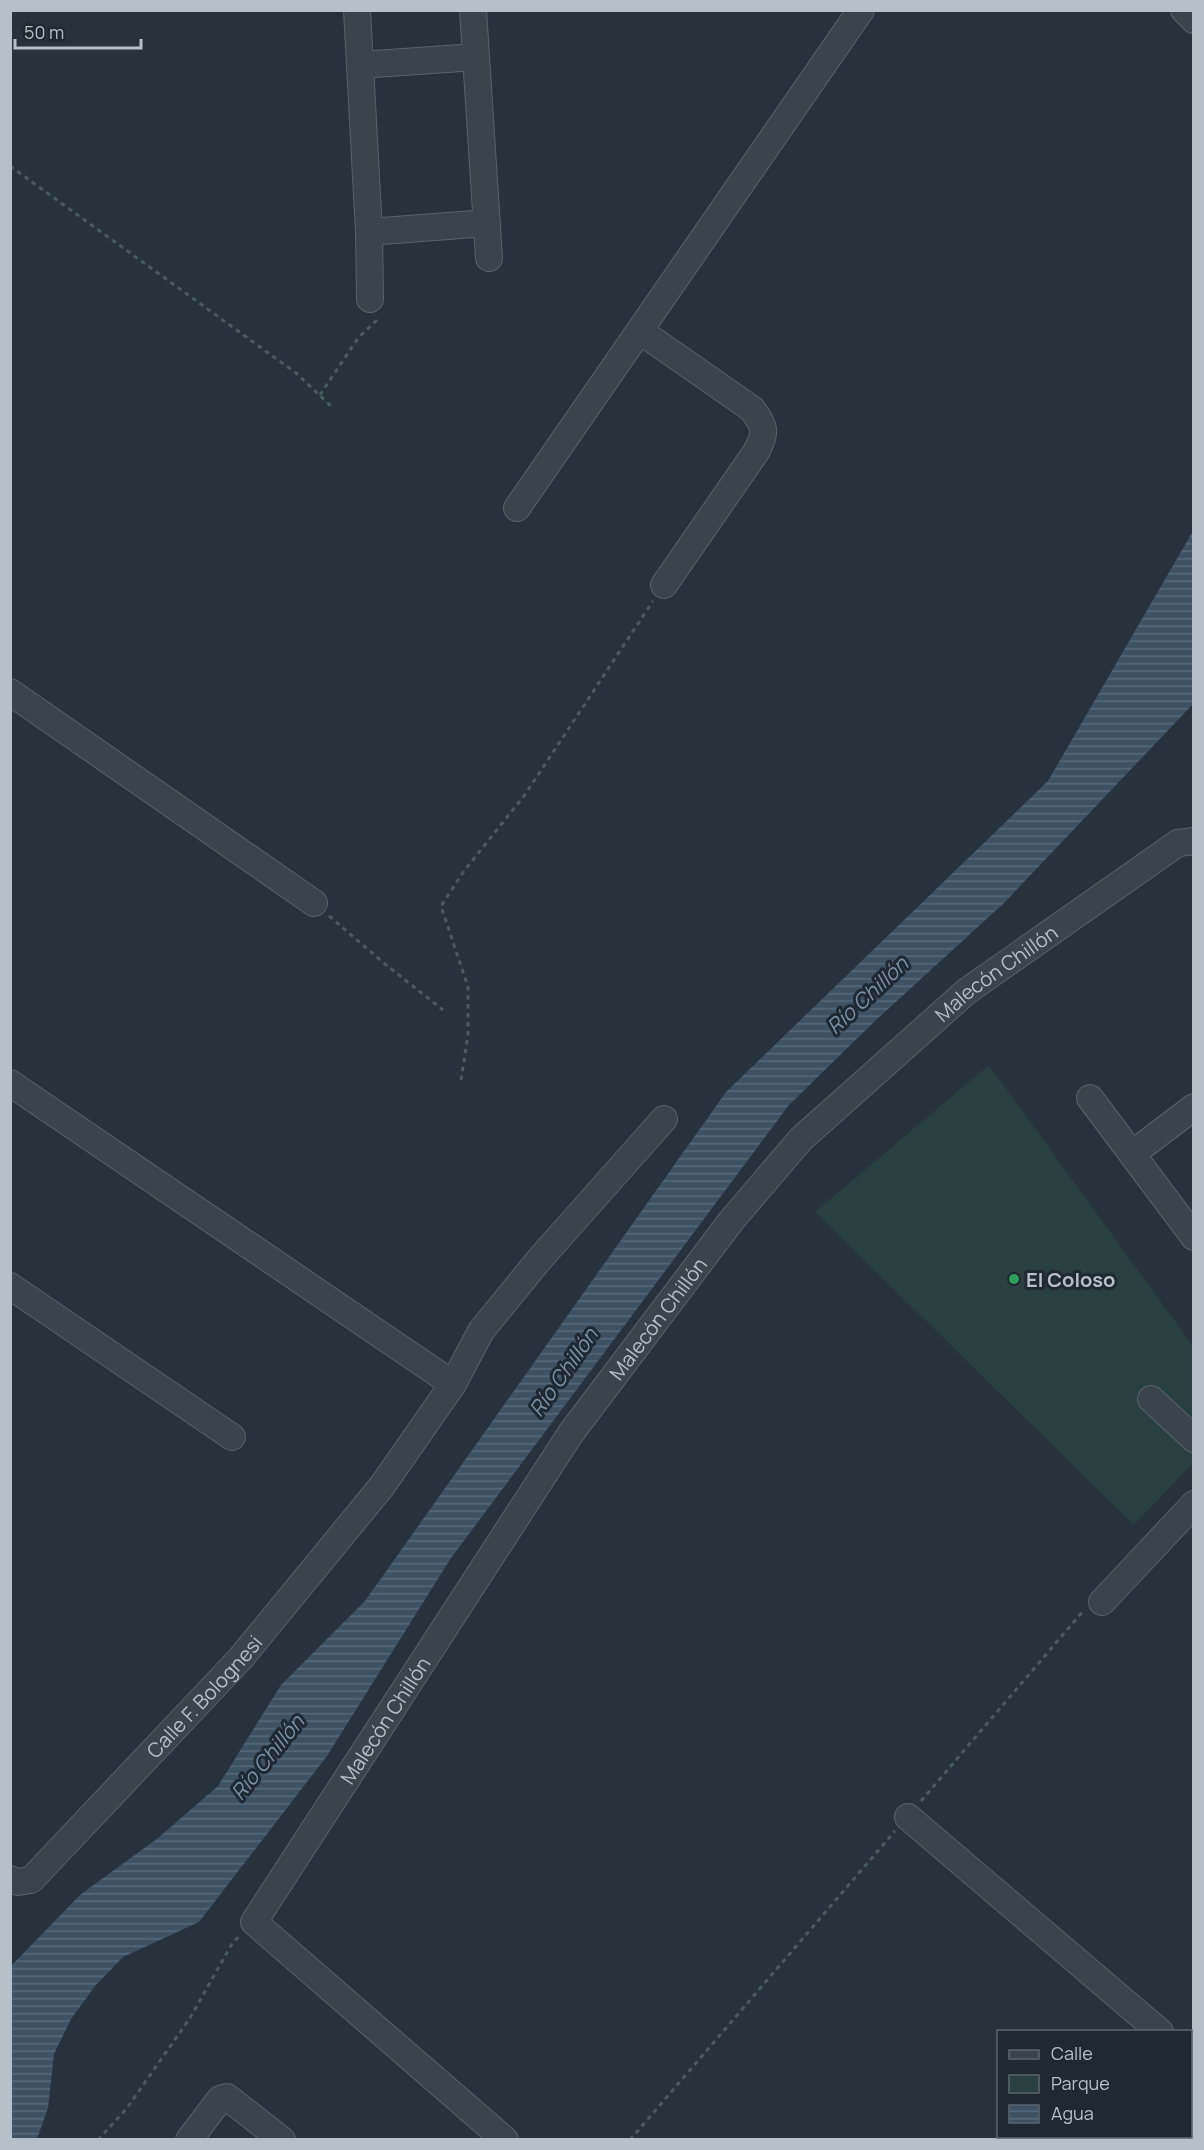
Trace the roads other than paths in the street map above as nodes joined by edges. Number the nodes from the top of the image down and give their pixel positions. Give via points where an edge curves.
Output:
1 (357, 10) edge
2 (473, 10) edge
3 (861, 10) edge
4 (1184, 10) edge
5 (1194, 20) edge
6 (476, 57) junction
7 (360, 65) junction
8 (487, 224) junction
9 (369, 232) junction
10 (489, 258) dead end
11 (370, 298) road end
12 (640, 331) junction
13 (517, 508) dead end
14 (664, 585) road end
15 (10, 692) edge
16 (1194, 841) edge
17 (314, 903) road end
18 (10, 1083) edge
19 (1090, 1098) dead end
20 (1194, 1107) edge
21 (664, 1119) dead end
22 (1132, 1154) junction
23 (1194, 1237) edge
24 (10, 1286) edge
25 (453, 1384) junction
26 (1152, 1399) dead end
27 (232, 1437) dead end
28 (1194, 1439) edge
29 (1190, 1514) edge
30 (1102, 1602) road end
31 (908, 1817) road end
32 (10, 1880) edge
33 (1159, 2030) edge
34 (189, 2139) edge
35 (282, 2139) edge
36 (505, 2139) edge

1 - 7 street
2 - 6 street
3 - 12 street
4 - 5 street
6 - 7 street
6 - 8 street
7 - 9 street
8 - 9 street
8 - 10 street
9 - 11 street
12 - 13 street
12 - 14 street via 752,409 764,425 764,438 756,452
15 - 17 street
16 - 36 street, Malecón Chillón via 1178,843 967,991 801,1139 731,1221 571,1433 254,1922
18 - 25 street
19 - 22 street
20 - 22 street
21 - 25 street, Calle F. Bolognesi via 481,1331
22 - 23 street
24 - 27 street
25 - 32 street, Calle F. Bolognesi via 382,1486 240,1659 30,1880
26 - 28 street
29 - 30 street
31 - 33 street
34 - 35 street via 220,2099 227,2097

